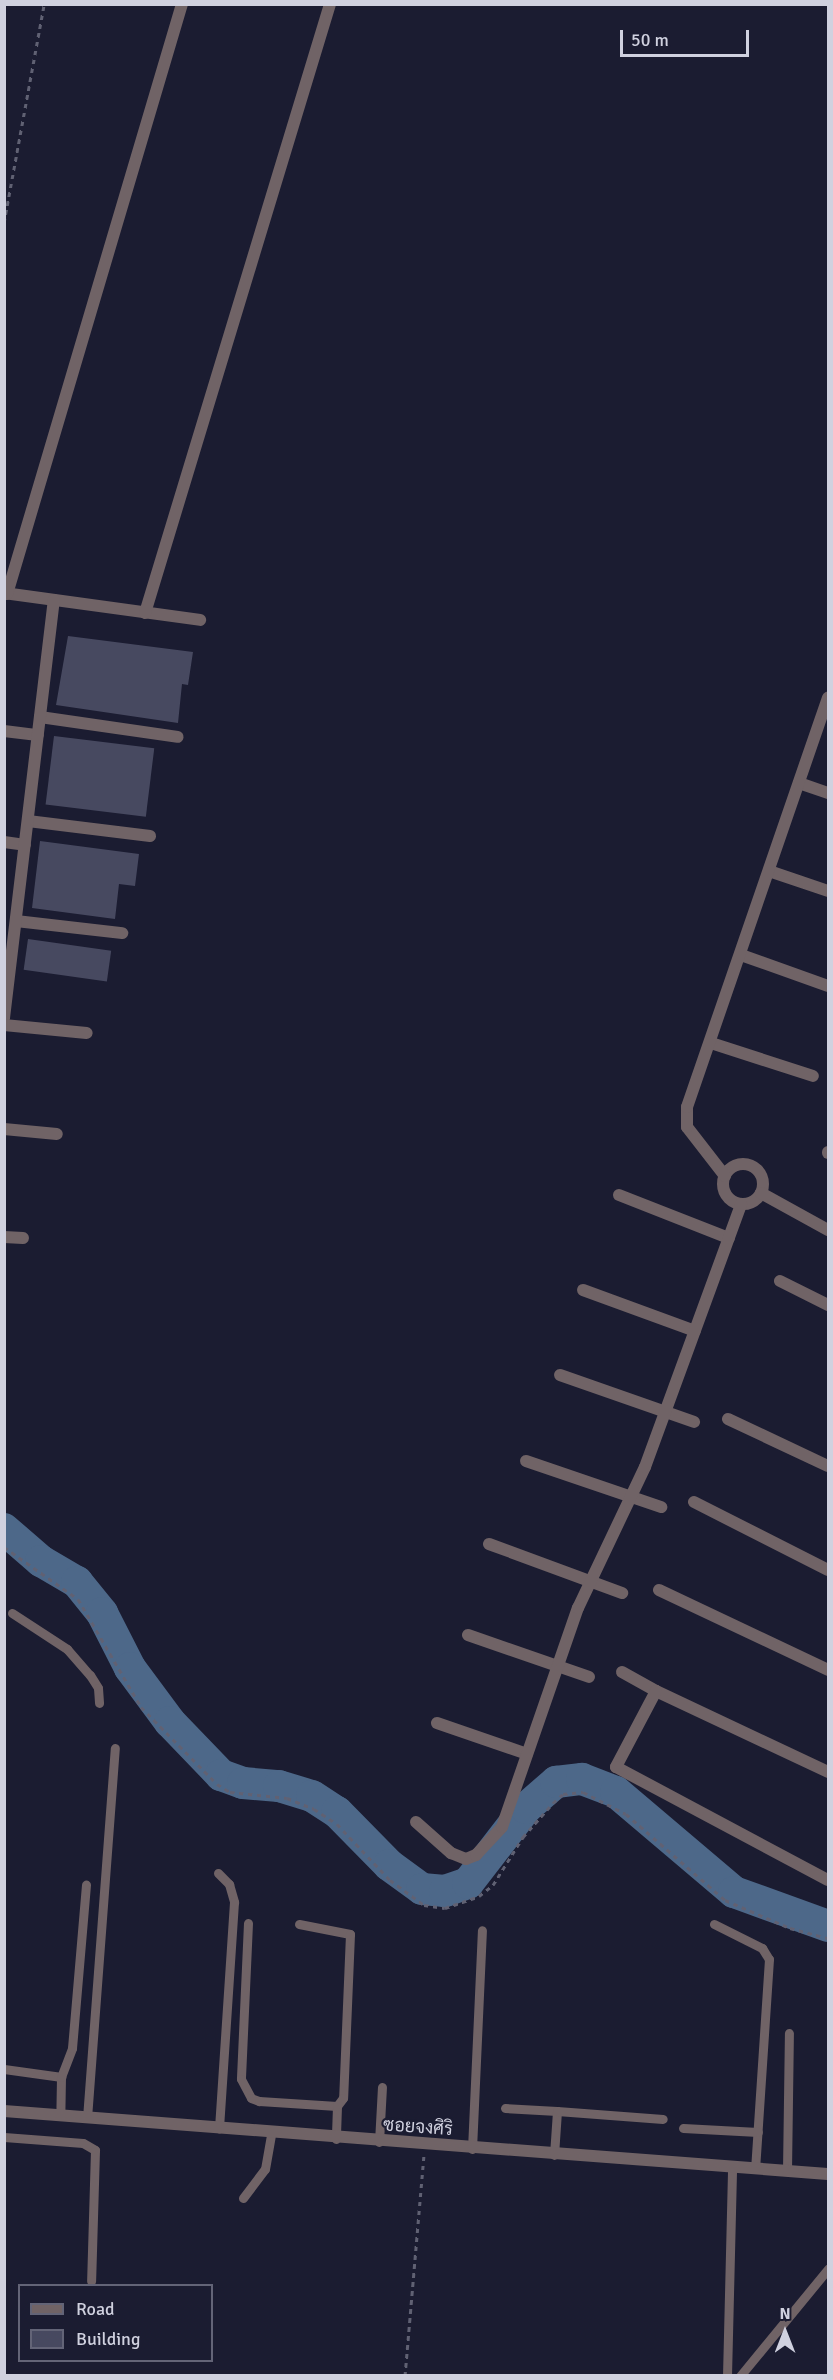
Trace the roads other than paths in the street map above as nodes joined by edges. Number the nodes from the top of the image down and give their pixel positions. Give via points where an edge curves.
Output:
1 (182, 4) edge
2 (330, 4) edge
3 (6, 594) edge
4 (54, 600) junction
5 (145, 613) junction
6 (200, 620) dead end
7 (828, 700) edge
8 (40, 717) junction
9 (4, 731) edge
10 (38, 735) junction
11 (178, 737) dead end
12 (799, 783) junction
13 (828, 793) edge
14 (28, 821) junction
15 (150, 836) dead end
16 (4, 842) edge
17 (25, 844) junction
18 (770, 871) junction
19 (828, 891) edge
20 (16, 921) junction
21 (122, 933) dead end
22 (741, 955) junction
23 (8, 961) edge
24 (828, 986) edge
25 (4, 1018) edge
26 (4, 1025) edge
27 (87, 1033) dead end
28 (711, 1043) junction
29 (813, 1076) dead end
30 (4, 1129) edge
31 (57, 1134) dead end
32 (725, 1176) junction
33 (761, 1193) junction
34 (619, 1195) dead end
35 (741, 1204) junction
36 (828, 1230) edge
37 (4, 1237) edge
38 (23, 1238) dead end
39 (729, 1238) junction
40 (780, 1281) dead end
41 (583, 1290) dead end
42 (828, 1305) edge
43 (695, 1331) junction
44 (560, 1375) dead end
45 (665, 1412) junction
46 (728, 1419) dead end
47 (694, 1422) dead end
48 (526, 1461) dead end
49 (828, 1466) edge
50 (631, 1497) junction
51 (694, 1502) dead end
52 (661, 1507) dead end
53 (489, 1544) dead end
54 (828, 1570) edge
55 (590, 1581) junction
56 (659, 1590) dead end
57 (622, 1593) dead end
58 (12, 1613) dead end
59 (468, 1635) dead end
60 (556, 1666) junction
61 (828, 1670) edge
62 (622, 1671) dead end
63 (589, 1677) dead end
64 (656, 1691) junction
65 (99, 1702) dead end
66 (437, 1723) dead end
67 (115, 1748) dead end
68 (527, 1754) junction
69 (828, 1772) edge
70 (416, 1822) dead end
71 (218, 1873) dead end
72 (828, 1880) edge
73 (86, 1885) dead end
74 (248, 1923) dead end
75 (299, 1924) dead end
76 (714, 1924) dead end
77 (482, 1930) dead end
78 (789, 2033) dead end
79 (4, 2069) edge
80 (61, 2077) junction
81 (382, 2087) dead end
82 (337, 2106) junction
83 (505, 2108) dead end
84 (4, 2111) edge
85 (557, 2111) junction
86 (60, 2116) junction
87 (87, 2118) junction
88 (663, 2119) dead end
89 (683, 2128) dead end
90 (219, 2129) junction
91 (758, 2132) junction
92 (271, 2134) junction
93 (4, 2137) edge
94 (336, 2139) junction
95 (379, 2142) junction
96 (472, 2149) junction
97 (554, 2155) junction
98 (732, 2167) junction
99 (755, 2168) junction
100 (787, 2170) junction
101 (828, 2174) edge
102 (243, 2198) dead end
103 (828, 2269) edge
104 (91, 2281) dead end
105 (727, 2376) edge
106 (740, 2376) edge

1 - 3 street
2 - 5 street
3 - 4 street
4 - 5 street
4 - 8 street
5 - 6 street
7 - 12 street
8 - 10 street
8 - 11 street
9 - 10 street
10 - 14 street
12 - 13 street
12 - 18 street
14 - 15 street
14 - 17 street
16 - 17 street
17 - 20 street
18 - 19 street
18 - 22 street
20 - 21 street
20 - 23 street
22 - 24 street
22 - 28 street
23 - 25 street
26 - 27 street
28 - 29 street
28 - 32 street via 687,1107 687,1127
30 - 31 street
32 - 33 street via 735,1165 754,1167 761,1174
32 - 35 street via 726,1196
33 - 35 street via 757,1200
33 - 36 street
34 - 39 street
35 - 39 street
37 - 38 street
39 - 43 street
40 - 42 street
41 - 43 street
43 - 45 street
44 - 45 street
45 - 47 street
45 - 50 street
46 - 49 street
48 - 50 street
50 - 52 street
50 - 55 street
51 - 54 street
53 - 55 street
55 - 57 street
55 - 60 street
56 - 61 street
58 - 65 lane via 67,1649 98,1688
59 - 60 street
60 - 63 street
60 - 68 street
62 - 64 street
64 - 69 street
64 - 72 street via 615,1767
66 - 68 street
67 - 87 lane
68 - 70 street via 502,1827 476,1855 459,1858
71 - 90 lane via 229,1884 234,1902
73 - 80 lane via 72,2048
74 - 82 lane via 239,2073 245,2089 258,2101
75 - 82 lane via 350,1934 343,2094
76 - 91 lane via 762,1948 769,1959
77 - 96 lane
78 - 100 lane
79 - 80 lane
80 - 86 lane
81 - 95 lane
82 - 94 lane
83 - 85 lane
84 - 86 street, ซอยจงศิริ
85 - 88 lane
85 - 97 lane
86 - 87 street, ซอยจงศิริ
87 - 90 street, ซอยจงศิริ
89 - 91 lane
90 - 92 street, ซอยจงศิริ
91 - 99 lane
92 - 94 street, ซอยจงศิริ
92 - 102 lane via 265,2169
93 - 104 lane via 83,2143 95,2150
94 - 95 street, ซอยจงศิริ
95 - 96 street, ซอยจงศิริ
96 - 97 street, ซอยจงศิริ
97 - 98 street, ซอยจงศิริ
98 - 99 street, ซอยจงศิริ
98 - 105 lane
99 - 100 street, ซอยจงศิริ
100 - 101 street, ซอยจงศิริ
103 - 106 lane

